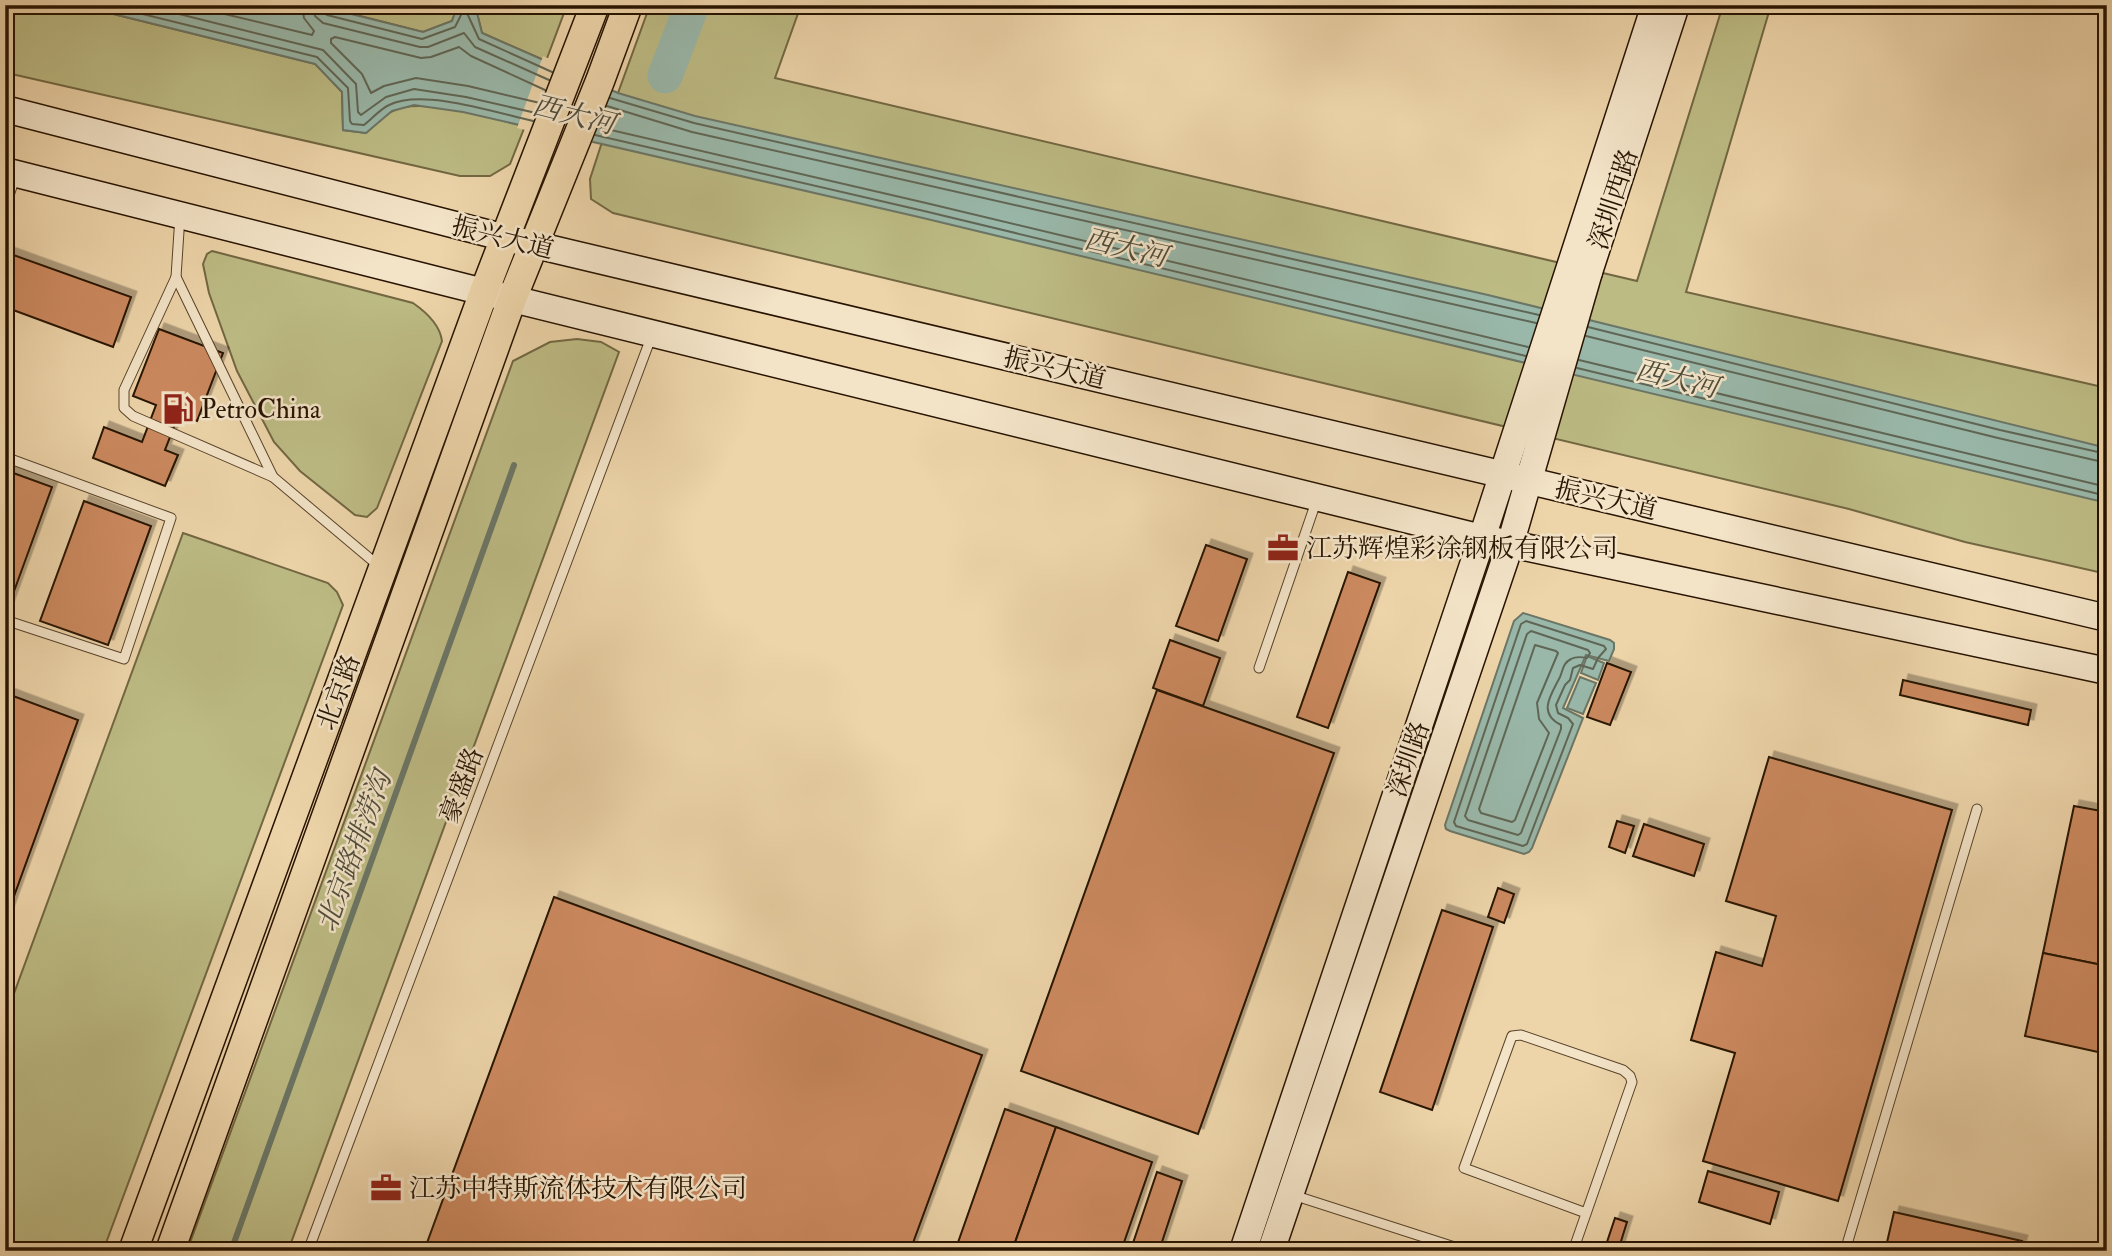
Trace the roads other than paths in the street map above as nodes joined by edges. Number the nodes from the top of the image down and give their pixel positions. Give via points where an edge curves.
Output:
1 (595, 5) edge
2 (628, 5) edge
3 (1655, 5) edge
4 (1676, 5) edge
5 (5, 108) edge
6 (11, 172) edge
7 (5, 207) edge
8 (180, 215) junction
9 (506, 238) junction
10 (533, 244) junction
11 (1578, 274) junction
12 (176, 277) junction
13 (484, 292) junction
14 (512, 299) junction
15 (652, 333) junction
16 (1533, 419) junction
17 (5, 457) edge
18 (1502, 473) junction
19 (273, 477) junction
20 (1529, 481) junction
21 (1318, 497) junction
22 (1482, 538) junction
23 (1510, 545) junction
24 (382, 569) junction
25 (2107, 618) edge
26 (5, 620) edge
27 (1259, 668) dead end
28 (2107, 671) edge
29 (1978, 809) dead end
30 (1265, 1185) junction
31 (1290, 1194) junction
32 (1586, 1213) junction
33 (133, 1251) edge
34 (170, 1251) edge
35 (308, 1251) edge
36 (1243, 1251) edge
37 (1271, 1251) edge
38 (1467, 1251) edge
39 (1573, 1251) edge
40 (1845, 1251) edge

1 - 9 main road, 北京路
2 - 10 main road, 北京路
3 - 11 main road, 深圳西路
4 - 11 main road, 深圳西路
5 - 9 main road, 振兴大道
6 - 7 lane
6 - 8 main road
8 - 12 lane
8 - 13 main road
9 - 10 main road, 振兴大道
9 - 13 main road, 北京路
10 - 14 main road, 北京路
10 - 18 main road, 振兴大道
11 - 16 main road, 深圳路
12 - 19 lane
12 - 19 lane via 124,390 124,408
13 - 14 main road
13 - 24 main road, 北京路
14 - 15 main road
14 - 34 main road, 北京路
15 - 21 main road
15 - 35 lane, 豪盛路
16 - 18 main road, 深圳路
16 - 20 main road, 深圳路
17 - 26 lane via 171,518 124,659
18 - 20 main road, 振兴大道
18 - 22 main road, 深圳路
19 - 24 lane
20 - 23 main road, 深圳路
20 - 25 main road, 振兴大道
21 - 22 main road
21 - 27 lane
22 - 23 main road
22 - 30 main road, 深圳路
23 - 28 main road
23 - 31 main road, 深圳路
24 - 33 main road, 北京路
29 - 40 lane
30 - 31 lane
30 - 36 main road, 深圳路
31 - 37 main road, 深圳路
31 - 38 lane
32 - 32 lane via 1632,1082 1630,1076 1521,1035 1513,1036 1464,1168
32 - 39 lane

